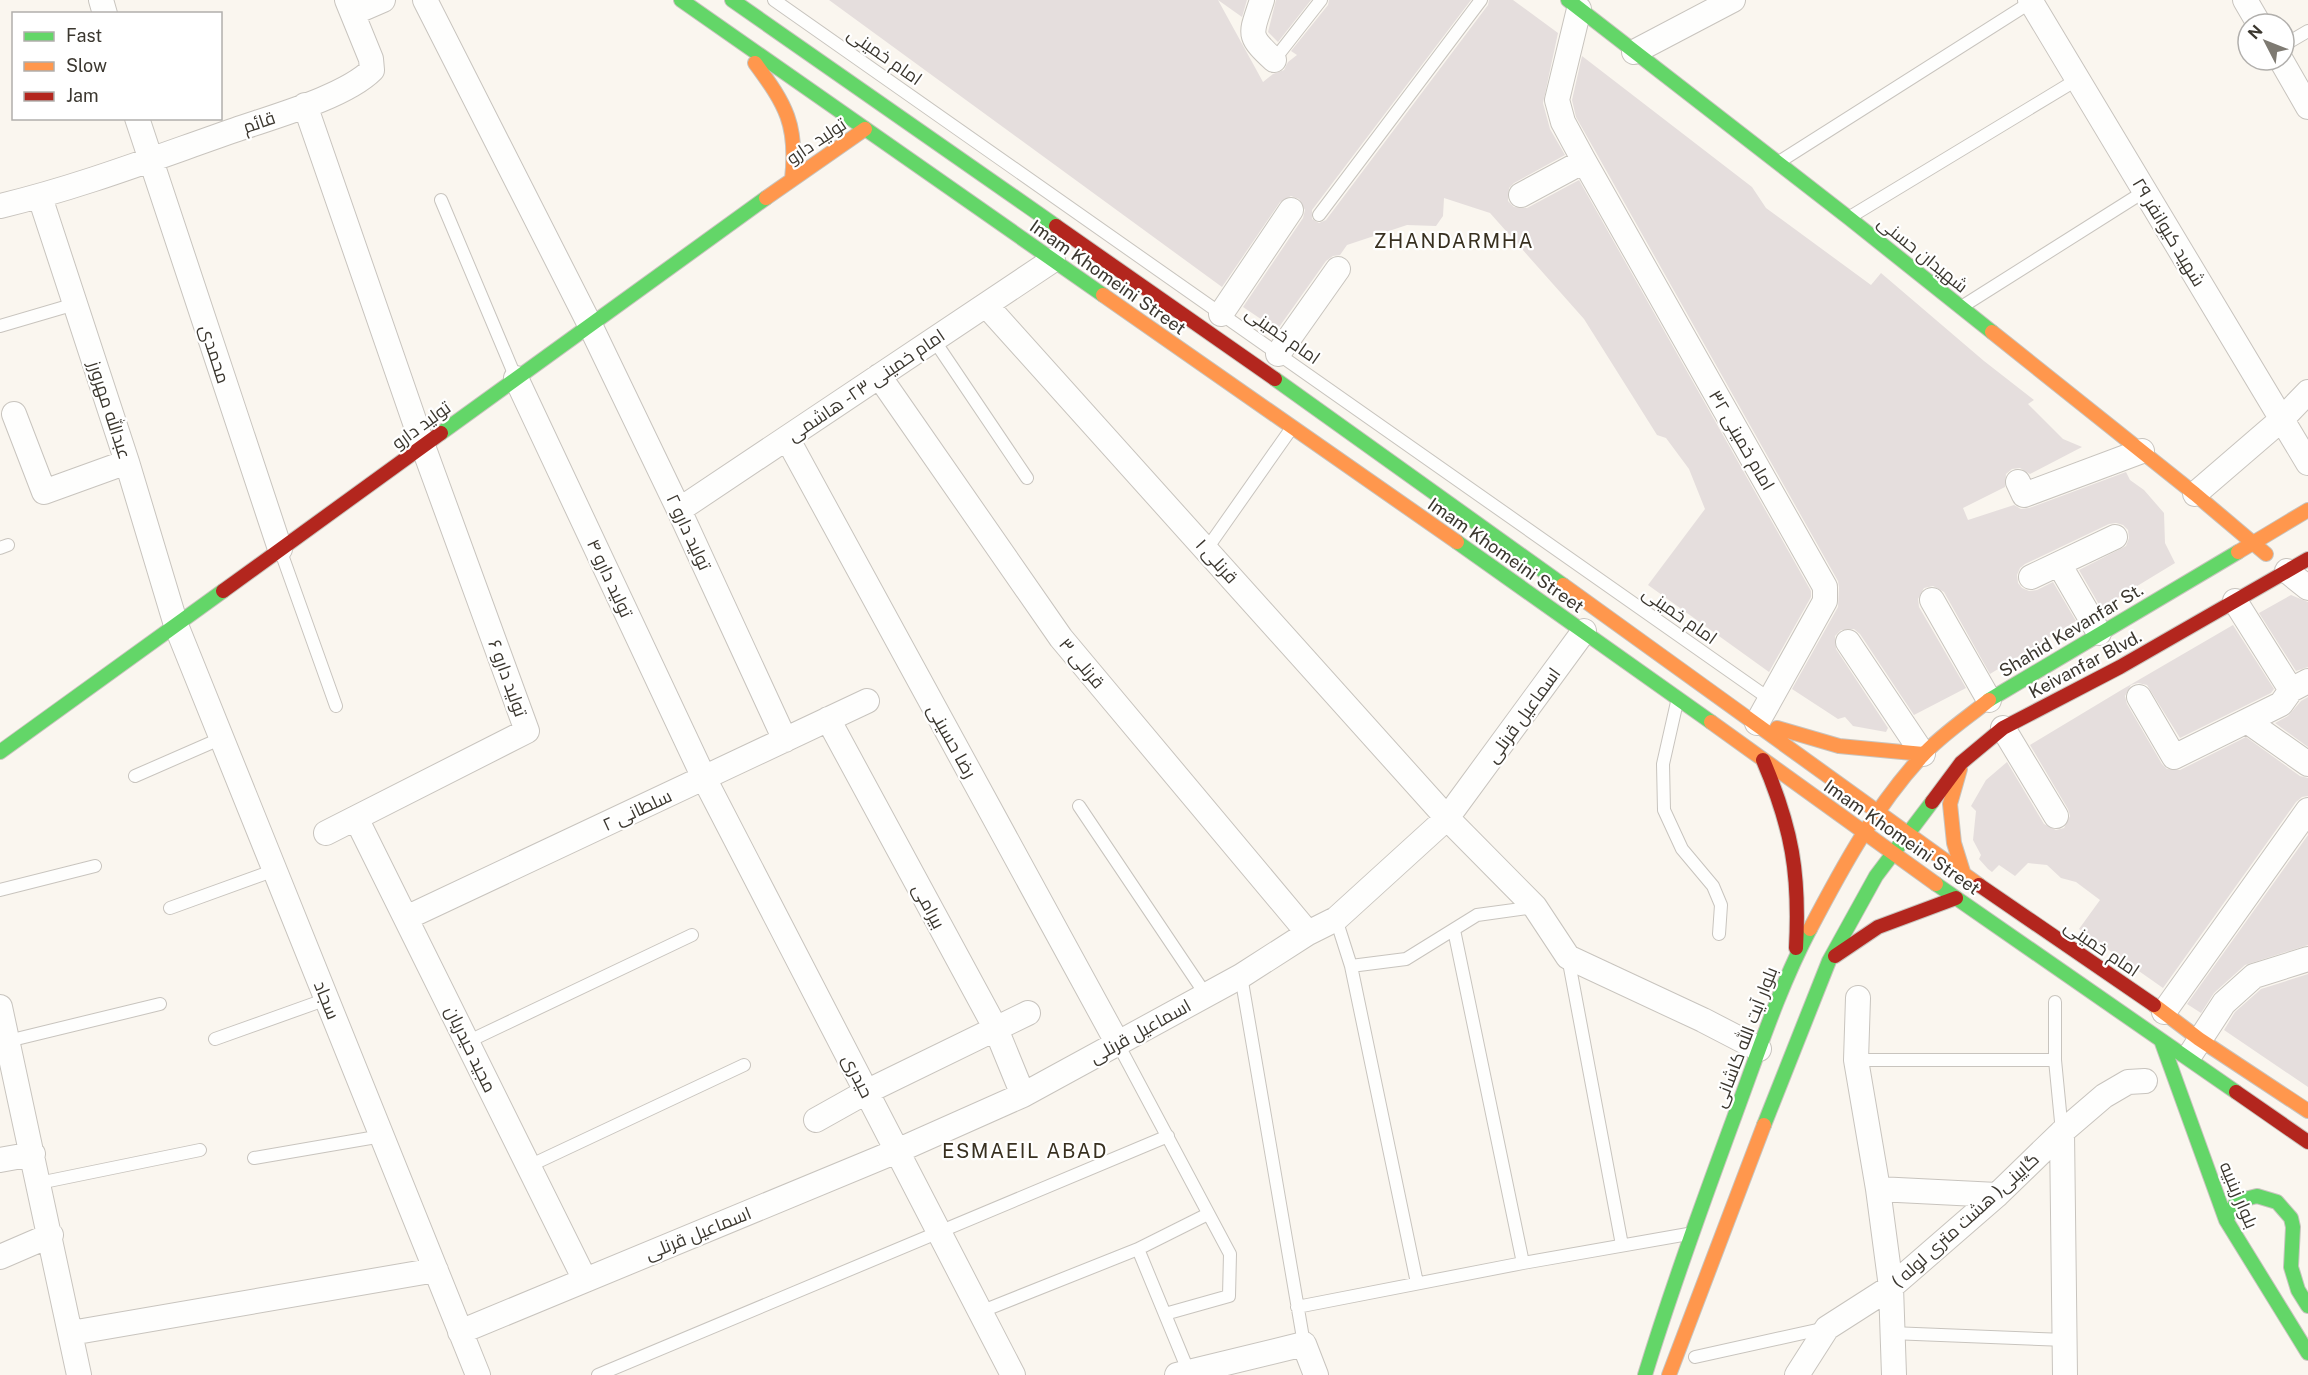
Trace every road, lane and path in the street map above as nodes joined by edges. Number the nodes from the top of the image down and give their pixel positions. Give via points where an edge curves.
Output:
1 (383, 0) edge
2 (425, 0) edge
3 (681, 0) edge
4 (732, 0) edge
5 (774, 0) edge
6 (1262, 0) edge
7 (1321, 0) edge
8 (1480, 0) edge
9 (1733, 0) edge
10 (2031, 1) edge
11 (1573, 5) edge
12 (350, 6) edge
13 (740, 42) junction
14 (1634, 52) junction
15 (1274, 60) joint
16 (2288, 72) edge
17 (2078, 80) junction
18 (305, 105) junction
19 (2308, 107) edge
20 (138, 120) edge
21 (865, 129) junction
22 (150, 160) junction
23 (1583, 160) junction
24 (1777, 164) junction
25 (792, 179) junction
26 (2145, 191) junction
27 (1521, 195) dead end
28 (40, 197) junction
29 (441, 200) dead end
30 (0, 206) edge
31 (1291, 210) dead end
32 (1319, 215) dead end
33 (1849, 218) junction
34 (1053, 260) junction
35 (1338, 269) dead end
36 (75, 304) junction
37 (986, 305) junction
38 (1960, 307) junction
39 (1221, 314) junction
40 (0, 326) edge
41 (590, 326) junction
42 (934, 340) junction
43 (1278, 354) junction
44 (879, 376) junction
45 (516, 378) junction
46 (2308, 392) edge
47 (14, 414) dead end
48 (2282, 419) junction
49 (1291, 429) junction
50 (787, 438) junction
51 (423, 446) junction
52 (2142, 452) junction
53 (127, 462) junction
54 (2308, 464) edge
55 (1027, 478) dead end
56 (2018, 482) dead end
57 (2195, 494) junction
58 (679, 510) junction
59 (2308, 510) edge
60 (2115, 537) dead end
61 (2251, 542) junction
62 (280, 549) junction
63 (1206, 550) junction
64 (2308, 558) edge
65 (2059, 564) junction
66 (2287, 571) junction
67 (2031, 577) dead end
68 (2308, 588) edge
69 (1932, 600) dead end
70 (2235, 601) junction
71 (176, 625) junction
72 (1584, 632) junction
73 (2099, 633) junction
74 (1848, 642) dead end
75 (2299, 686) edge
76 (1678, 698) junction
77 (2139, 698) dead end
78 (1770, 700) junction
79 (1989, 700) junction
80 (867, 701) dead end
81 (336, 706) dead end
82 (828, 719) junction
83 (2247, 721) junction
84 (1757, 723) junction
85 (2003, 728) junction
86 (222, 738) junction
87 (785, 740) junction
88 (0, 752) edge
89 (1923, 754) junction
90 (1763, 760) junction
91 (1961, 764) junction
92 (2308, 764) edge
93 (135, 776) dead end
94 (704, 778) junction
95 (1079, 806) dead end
96 (2308, 810) edge
97 (1878, 812) junction
98 (2056, 816) dead end
99 (356, 818) junction
100 (1447, 818) junction
101 (326, 833) dead end
102 (1864, 833) junction
103 (1907, 833) junction
104 (1893, 853) junction
105 (95, 866) dead end
106 (275, 870) junction
107 (1964, 875) junction
108 (0, 890) edge
109 (1956, 898) junction
110 (1535, 907) junction
111 (170, 908) dead end
112 (406, 918) junction
113 (1336, 919) junction
114 (1454, 930) junction
115 (1308, 933) junction
116 (692, 934) dead end
117 (1719, 934) dead end
118 (1568, 957) junction
119 (1795, 957) junction
120 (2308, 959) edge
121 (1828, 961) junction
122 (1351, 966) junction
123 (1241, 976) junction
124 (1206, 995) junction
125 (1858, 998) dead end
126 (327, 999) junction
127 (2055, 1002) dead end
128 (160, 1004) dead end
129 (0, 1007) edge
130 (2164, 1012) junction
131 (1028, 1013) dead end
132 (996, 1029) junction
133 (215, 1039) dead end
134 (2161, 1040) junction
135 (8, 1041) junction
136 (467, 1042) junction
137 (1118, 1044) junction
138 (1759, 1049) junction
139 (2193, 1049) junction
140 (1856, 1060) junction
141 (2055, 1060) junction
142 (744, 1065) dead end
143 (2145, 1081) dead end
144 (866, 1092) junction
145 (1023, 1095) junction
146 (2308, 1111) edge
147 (816, 1120) dead end
148 (2062, 1132) junction
149 (382, 1136) junction
150 (1168, 1136) junction
151 (2308, 1142) edge
152 (200, 1150) dead end
153 (897, 1151) junction
154 (33, 1154) junction
155 (254, 1158) dead end
156 (0, 1160) edge
157 (529, 1166) junction
158 (39, 1183) junction
159 (1878, 1189) junction
160 (1997, 1195) junction
161 (1209, 1214) junction
162 (2226, 1220) junction
163 (2308, 1224) edge
164 (2293, 1227) junction
165 (939, 1232) junction
166 (1692, 1233) junction
167 (51, 1235) junction
168 (1622, 1245) junction
169 (1138, 1249) junction
170 (0, 1257) edge
171 (1523, 1263) junction
172 (436, 1270) junction
173 (585, 1280) junction
174 (1417, 1283) junction
175 (1891, 1287) junction
176 (1672, 1288) junction
177 (1700, 1296) junction
178 (2308, 1306) edge
179 (1297, 1307) junction
180 (980, 1312) junction
181 (1166, 1314) junction
182 (1827, 1328) junction
183 (460, 1332) junction
184 (71, 1333) junction
185 (1891, 1333) junction
186 (1642, 1339) dead end
187 (2066, 1341) junction
188 (1304, 1344) junction
189 (2308, 1353) edge
190 (1693, 1362) joint
191 (1185, 1374) edge
192 (79, 1375) edge
193 (478, 1375) edge
194 (598, 1375) edge
195 (1013, 1375) edge
196 (1316, 1375) edge
197 (1645, 1375) edge
198 (1669, 1375) edge
199 (1797, 1375) edge
200 (1894, 1375) edge
201 (2065, 1375) edge

1 - 12 street
2 - 41 street, تولید دارو ۲
3 - 13 main road, Imam Khomeini Street
4 - 84 main road, Imam Khomeini Street via 1245,358
5 - 39 lane, امام خمینی
6 - 15 street via 1252,32 1255,42
7 - 15 lane
8 - 32 lane
9 - 14 street
10 - 17 street, شهید کیوانفر ۲۹
10 - 24 lane
11 - 14 main road, شهیدان حسنی
11 - 23 street, امام خمینی ۳۲ via 1557,100 1563,122
12 - 18 street, قائم via 372,70 362,80
13 - 21 main road, Imam Khomeini Street
13 - 25 main road via 782,99 796,153
14 - 24 main road, شهیدان حسنی
16 - 19 street
17 - 26 street, شهید کیوانفر ۲۹
17 - 33 lane
18 - 22 street, قائم
18 - 51 street
20 - 22 street, محمدی
21 - 25 main road, تولید دارو
21 - 34 main road, Imam Khomeini Street
22 - 28 street, قائم
22 - 62 street, محمدی
23 - 27 street
23 - 78 street, امام خمینی ۳۲ via 1825,587 1825,601
24 - 33 main road, شهیدان حسنی
25 - 41 main road, تولید دارو
26 - 38 lane
26 - 48 street, شهید کیوانفر ۲۹
28 - 30 street, قائم
28 - 36 street, عبدالله مهرورز
29 - 45 lane
31 - 39 street
33 - 38 main road, شهیدان حسنی
34 - 37 street, امام خمینی ۲۳ - هاشمی
34 - 49 main road, Imam Khomeini Street
35 - 43 street
36 - 40 lane
36 - 53 street, عبدالله مهرورز
37 - 42 street, امام خمینی ۲۳ - هاشمی
37 - 63 street, قرنلی ۱
38 - 52 main road, شهیدان حسنی
39 - 43 lane, امام خمینی
41 - 45 main road, تولید دارو
41 - 58 street, تولید دارو ۲
42 - 44 street, امام خمینی ۲۳ - هاشمی
42 - 55 lane
43 - 78 lane, امام خمینی
44 - 50 street, امام خمینی ۲۳ - هاشمی
44 - 115 street, قرنلی ۳ via 1061,638
45 - 51 main road, تولید دارو
45 - 94 street, تولید دارو ۴
46 - 48 street
47 - 53 street via 44,492
48 - 54 street, شهید کیوانفر ۲۹
48 - 57 street
49 - 63 lane
49 - 72 main road, Imam Khomeini Street
50 - 58 street, امام خمینی ۲۳ - هاشمی
50 - 137 street, رضا حسینی
51 - 62 main road, تولید دارو
51 - 99 street, تولید دارو ۶ via 527,731
52 - 56 street via 2024,495
52 - 57 main road, شهیدان حسنی
53 - 71 street, عبدالله مهرورز
57 - 61 main road, شهیدان حسنی
58 - 87 street, تولید دارو ۲
59 - 61 main road, Shahid Kevanfar St.
60 - 65 street
61 - 66 main road, شهیدان حسنی
61 - 73 main road, Shahid Kevanfar St.
62 - 71 main road, تولید دارو
62 - 81 lane
63 - 100 street, قرنلی ۱
64 - 66 main road, Keivanfar Blvd.
65 - 67 street
65 - 73 street
66 - 68 street
66 - 70 main road, Keivanfar Blvd.
69 - 79 street
70 - 75 street
70 - 85 main road, Keivanfar Blvd.
71 - 86 street, سجاد
71 - 88 main road, تولید دارو
72 - 76 main road, Imam Khomeini Street
72 - 100 street, اسماعیل قرنلی
73 - 79 main road, Shahid Kevanfar St.
74 - 89 street
75 - 83 street via 2281,704
76 - 90 main road, Imam Khomeini Street
76 - 117 lane via 1663,764 1664,810 1682,849 1713,886 1721,905
77 - 83 street via 2174,757
78 - 84 street, امام خمینی ۳۲
79 - 89 main road, Shahid Kevanfar St.
80 - 82 street, ۲ سلطانی
82 - 87 street, ۲ سلطانی
82 - 132 street, بیرامی
83 - 92 street
84 - 89 main road via 1839,746
84 - 97 main road, Imam Khomeini Street
85 - 91 main road, Keivanfar Blvd.
85 - 98 street
86 - 93 lane
86 - 106 street, سجاد
87 - 94 street, ۲ سلطانی
89 - 97 main road, Shahid Kevanfar St.
90 - 102 main road, Imam Khomeini Street
90 - 119 main road via 1792,848 1798,891
91 - 103 main road, Keivanfar Blvd.
91 - 107 main road via 1950,804 1954,843
94 - 112 street, ۲ سلطانی
94 - 144 street, حیدری
95 - 124 lane
96 - 130 street
97 - 102 main road, بلوار آیت الله کاشانی
97 - 103 main road, امام خمینی
99 - 101 street, تولید دارو ۶
99 - 112 street, مجید حیدریان
100 - 110 street, قرنلی ۱
100 - 113 street, اسماعیل قرنلی
102 - 104 main road, Imam Khomeini Street
102 - 119 main road, بلوار آیت الله کاشانی
103 - 104 main road
103 - 107 main road, امام خمینی
104 - 109 main road, Imam Khomeini Street
104 - 121 main road
105 - 108 lane
106 - 111 lane
106 - 126 street, سجاد
107 - 130 main road, امام خمینی
109 - 121 main road via 1878,927
109 - 134 main road, Imam Khomeini Street
110 - 114 lane via 1477,915
110 - 118 street, قرنلی ۱
112 - 136 street, مجید حیدریان
113 - 115 street, اسماعیل قرنلی
113 - 122 lane
114 - 122 lane via 1406,959
114 - 171 lane
115 - 123 street, اسماعیل قرنلی
116 - 136 lane
118 - 138 street
118 - 168 lane
119 - 138 main road, بلوار آیت الله کاشانی
120 - 139 street via 2254,976 2224,1003
121 - 177 main road
122 - 174 lane
123 - 124 street, اسماعیل قرنلی
123 - 179 lane
124 - 137 street, اسماعیل قرنلی
125 - 140 street
126 - 133 lane
126 - 149 street, سجاد
127 - 141 lane
128 - 135 lane
129 - 135 street
130 - 139 main road, امام خمینی
131 - 132 street
132 - 144 street
132 - 145 street, بیرامی
134 - 139 main road, Imam Khomeini Street
134 - 162 main road, بلوار زینبیه
135 - 154 street
136 - 157 street, مجید حیدریان
137 - 145 street, اسماعیل قرنلی
137 - 150 lane
138 - 166 main road, بلوار آیت الله کاشانی
139 - 146 main road, امام خمینی
139 - 151 main road, Imam Khomeini Street
140 - 141 lane
140 - 159 street
141 - 148 lane
142 - 157 lane
143 - 148 street, گایینی( هشت متری لوله ) via 2128,1082 2104,1095
144 - 147 street
144 - 153 street, حیدری
145 - 153 street, اسماعیل قرنلی
148 - 160 street, گایینی( هشت متری لوله )
148 - 187 street
149 - 155 lane
149 - 172 street, سجاد
150 - 161 lane
150 - 165 lane
152 - 158 lane
153 - 165 street, حیدری
153 - 173 street, اسماعیل قرنلی
154 - 156 street
154 - 158 street
157 - 173 street, مجید حیدریان
158 - 167 street
159 - 160 street
159 - 175 street
160 - 175 street, گایینی( هشت متری لوله )
161 - 169 lane
161 - 181 lane via 1230,1254 1229,1296
162 - 164 main road via 2237,1201 2257,1196 2277,1202 2291,1218
162 - 189 main road, بلوار زینبیه
163 - 164 main road
164 - 178 main road via 2291,1267
165 - 180 street, حیدری
165 - 194 lane
166 - 168 lane
166 - 176 main road, بلوار آیت الله کاشانی
167 - 170 street
167 - 184 street
168 - 171 lane
169 - 180 lane
169 - 181 lane
171 - 174 lane
172 - 183 street, سجاد
172 - 184 street
173 - 183 street, اسماعیل قرنلی
174 - 179 lane
175 - 182 street, گایینی( هشت متری لوله )
175 - 185 street
176 - 186 main road, بلوار آیت الله کاشانی
176 - 197 main road, بلوار آیت الله کاشانی
177 - 190 main road
177 - 198 main road
179 - 188 lane
180 - 195 street, حیدری
181 - 191 lane
182 - 190 lane
182 - 199 street, گایینی( هشت متری لوله )
183 - 193 street, سجاد
184 - 192 street
185 - 187 lane
185 - 200 street
187 - 201 street
188 - 191 street
188 - 196 street

